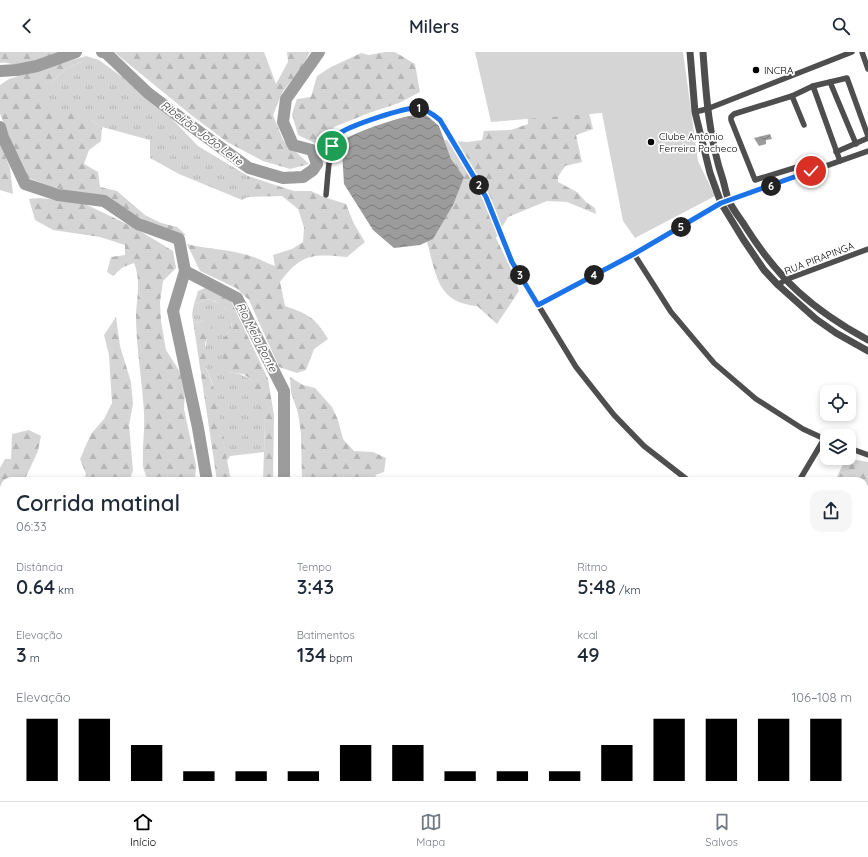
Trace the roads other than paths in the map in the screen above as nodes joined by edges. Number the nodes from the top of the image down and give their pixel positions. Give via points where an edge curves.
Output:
1 (690, 52) edge
2 (703, 52) edge
3 (852, 52) edge
4 (862, 52) edge
5 (868, 69) edge
6 (830, 82) junction
7 (813, 86) junction
8 (792, 96) junction
9 (707, 109) junction
10 (695, 112) junction
11 (804, 125) dead end
12 (868, 137) edge
13 (856, 144) junction
14 (868, 151) edge
15 (836, 152) junction
16 (840, 161) junction
17 (811, 171) junction
18 (776, 174) junction
19 (786, 180) junction
20 (326, 194) dead end
21 (729, 201) junction
22 (721, 203) junction
23 (868, 249) edge
24 (634, 254) junction
25 (785, 280) junction
26 (778, 285) junction
27 (538, 305) junction
28 (868, 340) edge
29 (868, 351) edge
30 (820, 437) edge
31 (820, 449) edge
32 (856, 451) edge
33 (868, 455) edge
34 (684, 477) edge
35 (802, 477) edge

1 - 10 street
2 - 9 street
3 - 9 street
4 - 5 street
6 - 7 street
6 - 12 street via 847,78
6 - 13 street
7 - 8 street
7 - 15 street
8 - 11 street
8 - 18 street via 731,117 753,178 757,180
9 - 10 street
9 - 21 street via 719,170
10 - 22 street via 710,173
12 - 13 street
13 - 15 street
14 - 16 street
15 - 16 street
16 - 17 street
17 - 18 street via 810,165 804,165
17 - 19 street
18 - 19 street via 784,176
19 - 21 street
20 - 27 street via 332,146 338,134 348,128 400,111 418,108 430,112 440,120 486,197 512,262
21 - 22 street
21 - 25 street via 771,264
22 - 24 street
22 - 26 street via 764,270
23 - 25 street, RUA PIRAPINGA
24 - 27 street
24 - 30 street via 671,312 714,362 756,399
25 - 26 street, RUA PIRAPINGA
25 - 28 street via 823,313
26 - 29 street via 816,319
27 - 34 street via 576,367 614,415 644,446
31 - 35 street
32 - 33 street

